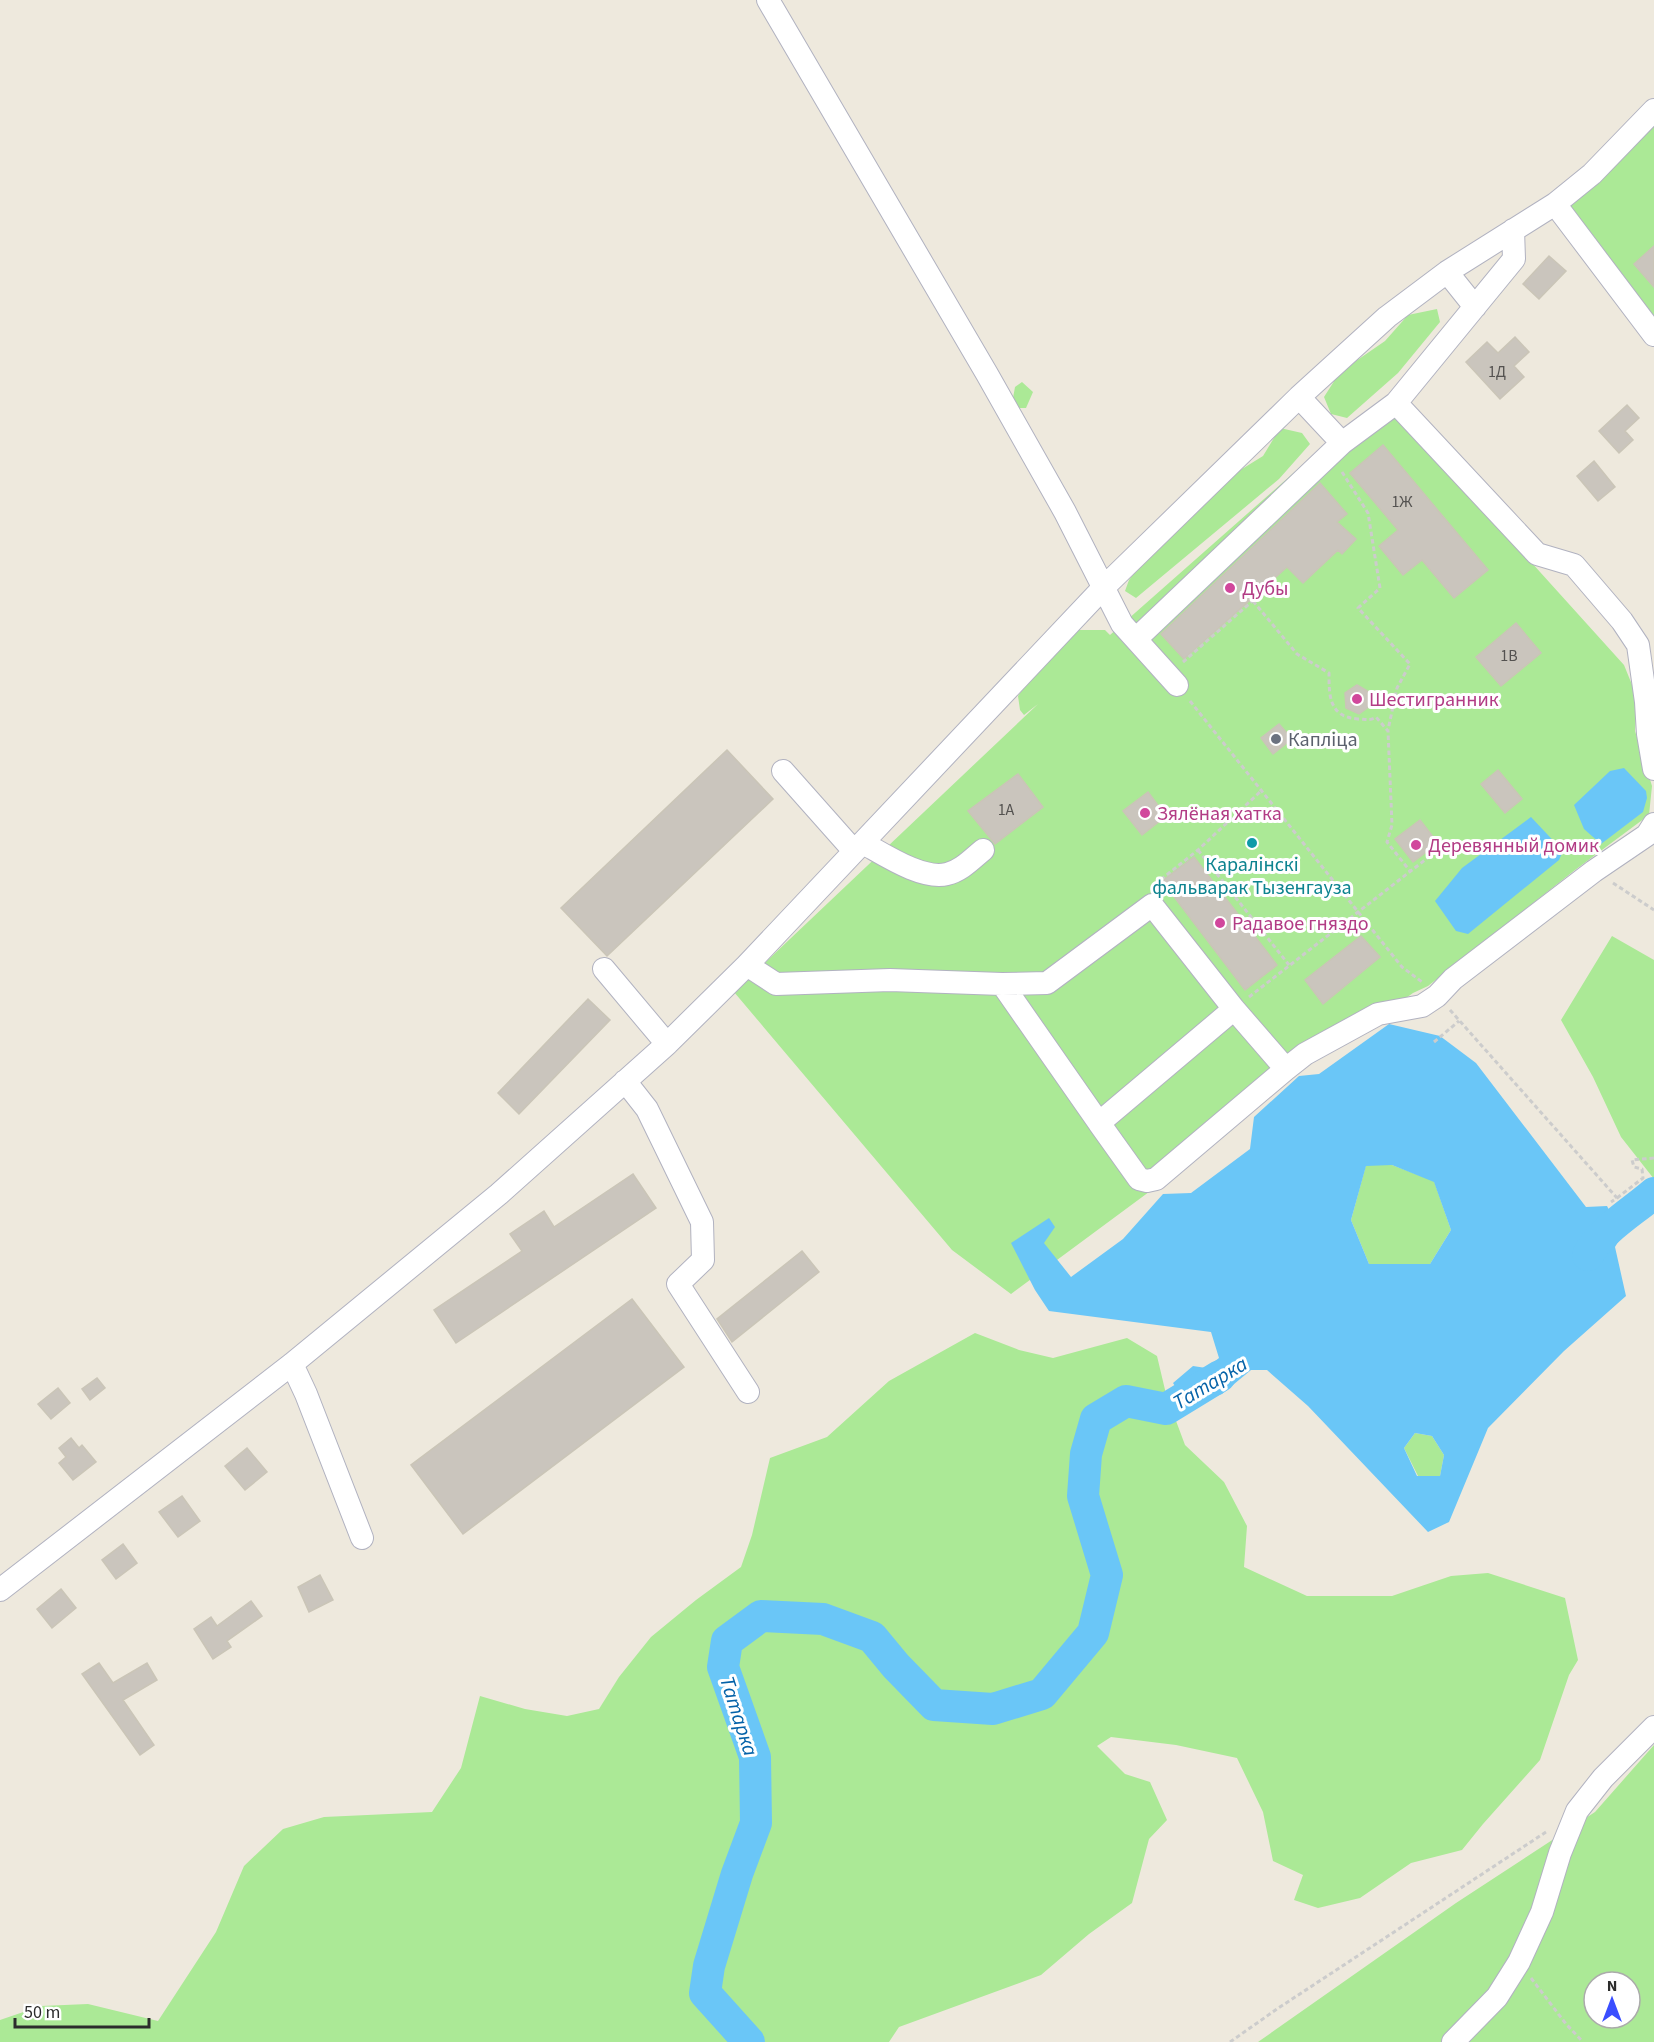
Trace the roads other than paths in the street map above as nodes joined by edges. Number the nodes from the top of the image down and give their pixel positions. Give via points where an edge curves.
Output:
1 (768, 0) edge
2 (1654, 110) edge
3 (1555, 204) junction
4 (1513, 230) junction
5 (1447, 272) junction
6 (1474, 307) junction
7 (1654, 335) edge
8 (1299, 398) junction
9 (1396, 404) junction
10 (1342, 443) junction
11 (1103, 588) junction
12 (1136, 639) junction
13 (1173, 680) road end
14 (1654, 769) edge
15 (783, 771) dead end
16 (1654, 824) edge
17 (859, 847) junction
18 (983, 850) dead end
19 (747, 965) junction
20 (604, 969) dead end
21 (1002, 984) junction
22 (1234, 1009) junction
23 (667, 1044) junction
24 (1287, 1069) junction
25 (625, 1081) junction
26 (1099, 1123) junction
27 (292, 1364) junction
28 (748, 1392) dead end
29 (362, 1538) dead end
30 (0, 1590) edge
31 (1654, 1726) edge
32 (1453, 2042) edge

1 - 11 street via 987,374
2 - 3 street via 1592,174
3 - 4 street
3 - 7 street
4 - 5 street
4 - 6 street via 1514,259
5 - 6 street
5 - 8 street via 1387,317
6 - 9 street
8 - 10 street
8 - 11 street
9 - 10 street
9 - 14 street via 1537,554 1574,565 1622,621 1638,645
10 - 12 street
11 - 12 street via 1122,624
11 - 17 street
12 - 13 street
15 - 17 street
16 - 24 street via 1647,835 1594,871 1437,996 1422,1006 1378,1014 1305,1054
17 - 18 street via 937,875 959,869
17 - 19 street
19 - 21 street via 776,984 890,980
19 - 23 street
20 - 23 street
21 - 22 street via 1047,983 1152,905
21 - 26 street
22 - 24 street
22 - 26 street
23 - 25 street
24 - 26 street via 1156,1179 1139,1179
25 - 27 street via 499,1194
25 - 28 street via 647,1109 702,1222 703,1260 678,1284
27 - 29 street
27 - 30 street
31 - 32 street via 1603,1778 1577,1812 1542,1912 1519,1962 1497,1996

